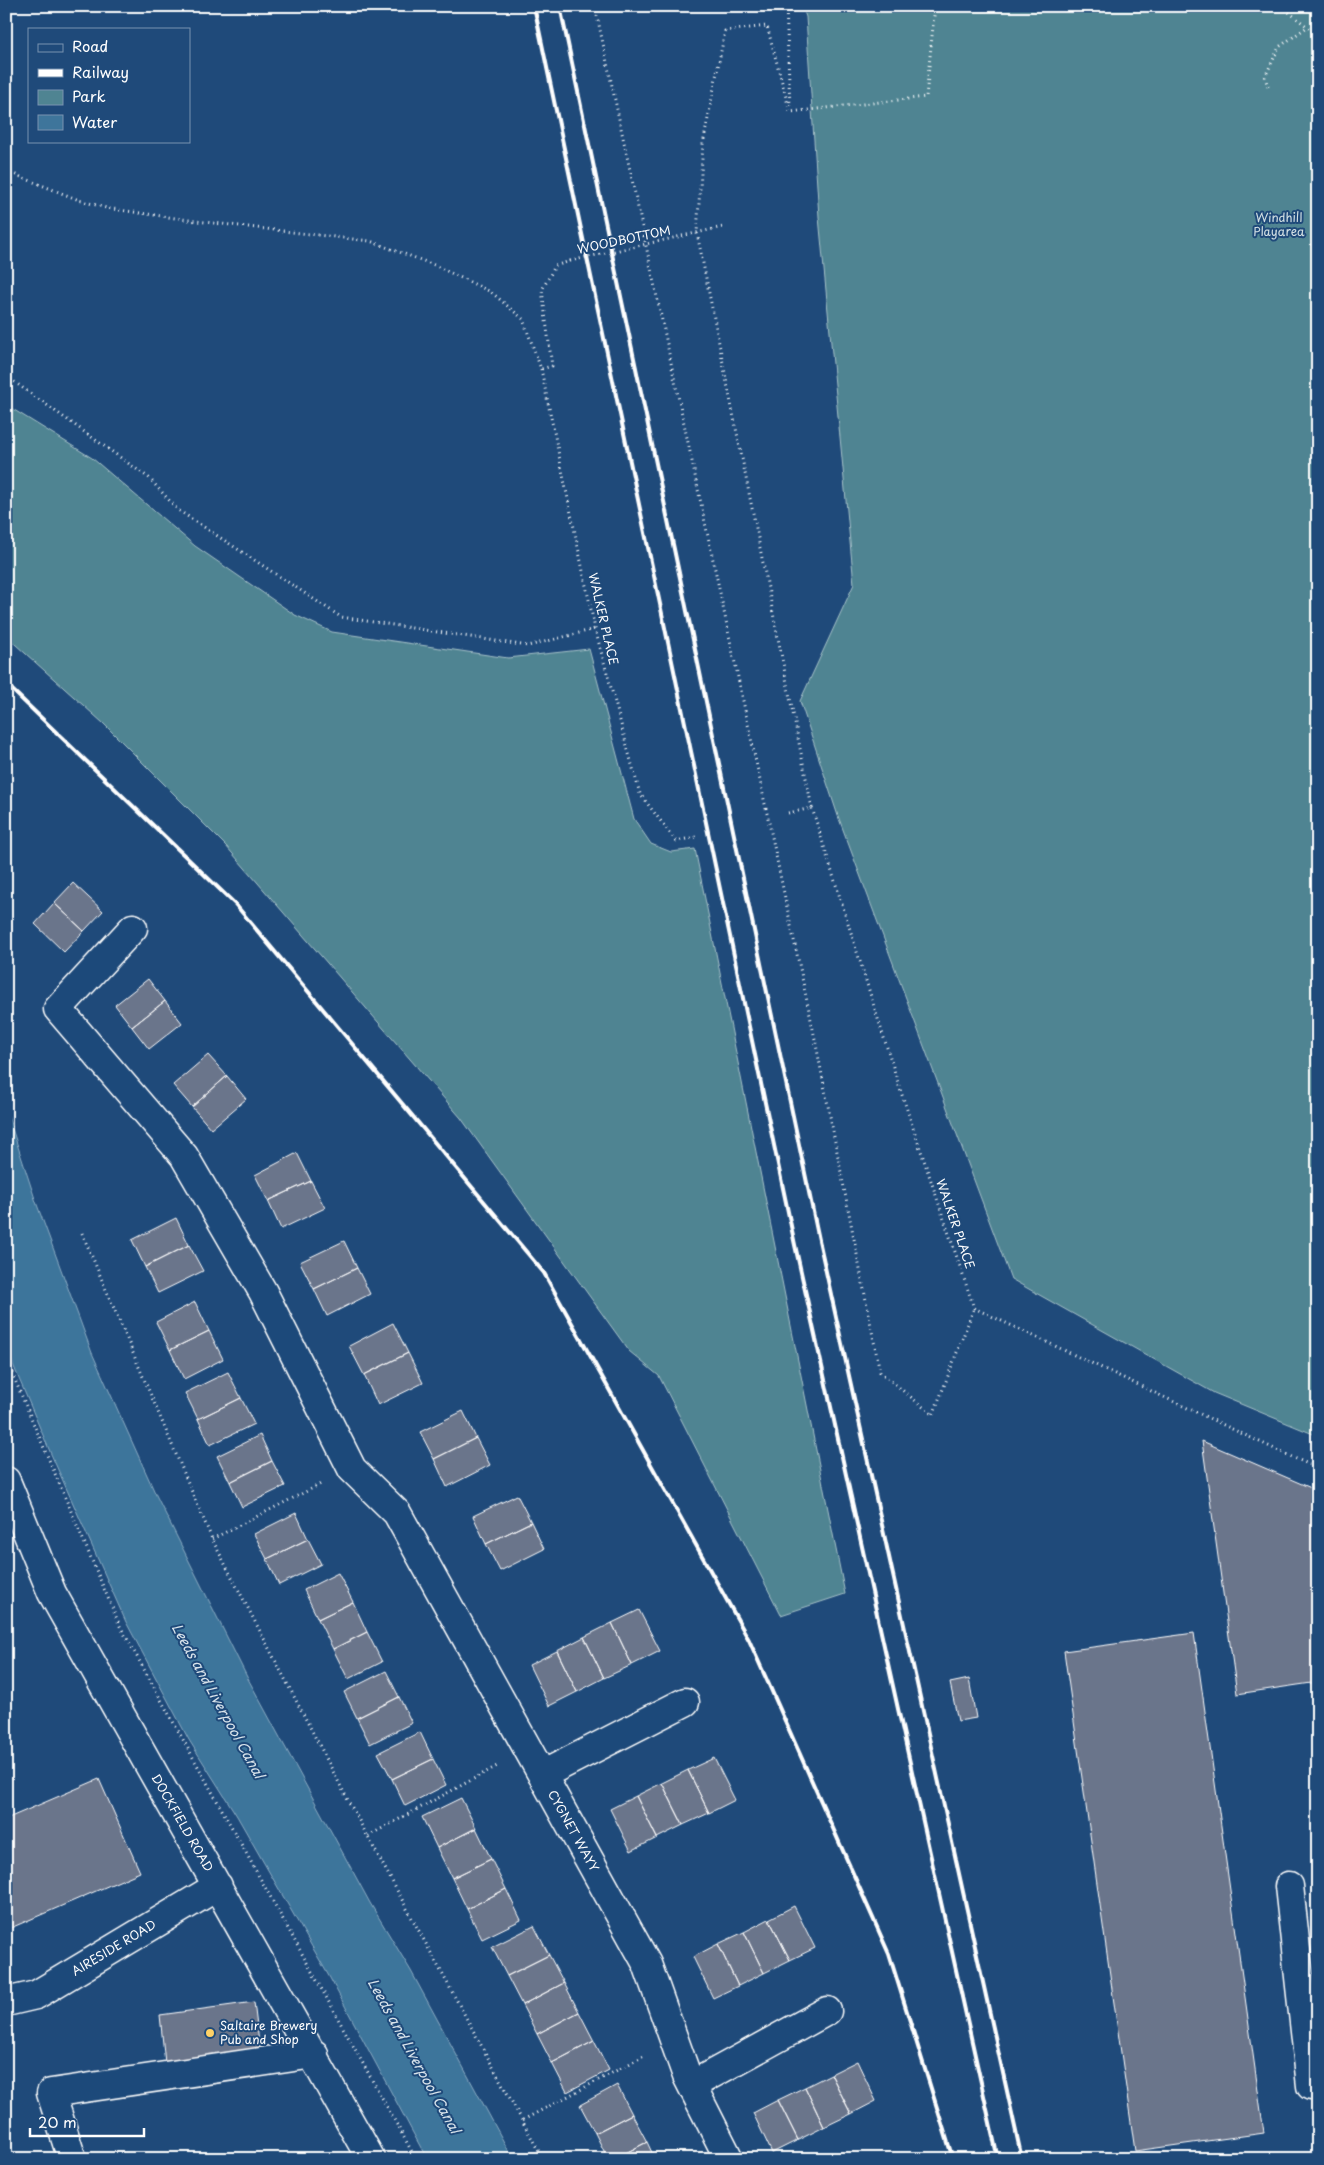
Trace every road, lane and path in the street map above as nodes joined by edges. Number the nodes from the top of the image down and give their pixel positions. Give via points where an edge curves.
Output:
1 (595, 6) edge
2 (786, 6) edge
3 (935, 6) edge
4 (1281, 6) edge
5 (1307, 27) junction
6 (1318, 35) edge
7 (1268, 87) dead end
8 (790, 112) junction
9 (6, 171) edge
10 (723, 227) dead end
11 (698, 232) junction
12 (541, 369) junction
13 (6, 376) edge
14 (595, 629) junction
15 (812, 808) junction
16 (788, 813) dead end
17 (696, 838) dead end
18 (133, 928) dead end
19 (82, 1233) dead end
20 (974, 1308) junction
21 (6, 1359) edge
22 (1318, 1468) edge
23 (352, 1469) junction
24 (6, 1481) edge
25 (212, 1539) junction
26 (685, 1702) dead end
27 (528, 1749) junction
28 (542, 1775) junction
29 (368, 1836) junction
30 (218, 1886) junction
31 (1289, 1886) dead end
32 (6, 2002) edge
33 (826, 2011) dead end
34 (674, 2040) junction
35 (314, 2054) junction
36 (692, 2085) junction
37 (1318, 2085) edge
38 (523, 2120) junction
39 (72, 2159) edge
40 (371, 2159) edge
41 (416, 2159) edge
42 (543, 2159) edge
43 (730, 2159) edge

1 - 20 path via 812,1024 880,1372 933,1415
2 - 8 path
3 - 8 path via 926,98
4 - 5 path
5 - 6 path
5 - 7 path via 1279,47 1265,77
8 - 11 path, WALKER PLACE via 767,26 725,31 703,144
9 - 12 path, WALKER PLACE via 106,208 370,241 434,265 491,292 523,319
10 - 11 path, WOODBOTTOM
11 - 12 path, WOODBOTTOM, bridge via 555,266 542,290 552,366
11 - 15 path, WALKER PLACE
12 - 14 path, WALKER PLACE
13 - 14 path via 148,478 178,510 341,617 528,646
14 - 17 path, WALKER PLACE via 640,794 676,841
15 - 16 path
15 - 20 path, WALKER PLACE via 899,1086
18 - 23 street, CYGNET WAYY via 58,1009 184,1156 263,1292
19 - 25 path
20 - 22 path
21 - 41 path via 120,1626
23 - 25 path
23 - 27 street, CYGNET WAYY via 397,1513
24 - 30 street, DOCKFIELD ROAD via 52,1593
25 - 29 path
26 - 28 street
27 - 28 street, CYGNET WAYY
27 - 29 path
28 - 34 street, CYGNET WAYY via 646,1964
29 - 38 path
30 - 32 street, AIRESIDE ROAD via 36,1995
30 - 35 street, DOCKFIELD ROAD
31 - 37 street via 1311,2086
33 - 36 street
34 - 36 street, CYGNET WAYY
34 - 38 path
35 - 39 street via 51,2093
35 - 40 street, DOCKFIELD ROAD
36 - 43 street, CYGNET WAYY
38 - 42 path

